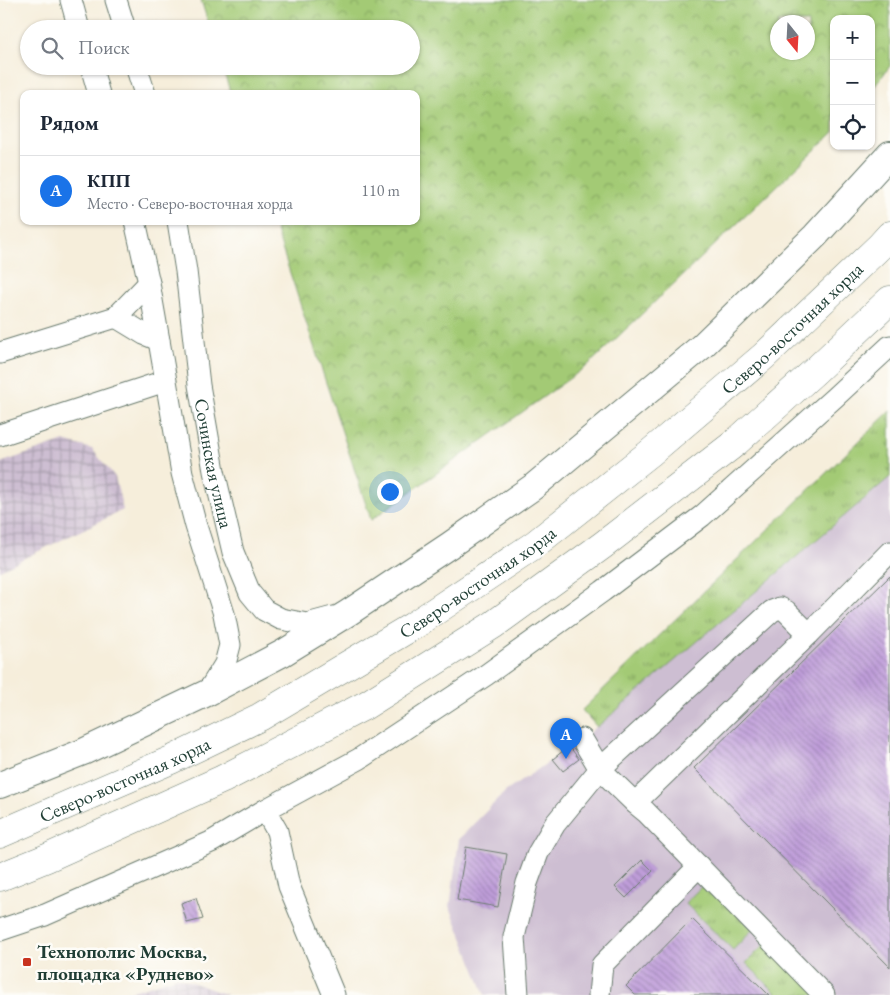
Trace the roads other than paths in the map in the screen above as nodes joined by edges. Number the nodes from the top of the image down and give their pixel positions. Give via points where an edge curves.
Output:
1 (71, 0) edge
2 (116, 0) edge
3 (77, 20) edge
4 (122, 20) edge
5 (94, 75) edge
6 (139, 75) edge
7 (98, 90) edge
8 (144, 90) edge
9 (890, 154) edge
10 (136, 225) edge
11 (179, 225) edge
12 (890, 235) edge
13 (148, 283) junction
14 (890, 300) edge
15 (116, 317) junction
16 (159, 340) junction
17 (890, 346) edge
18 (0, 353) edge
19 (165, 381) junction
20 (0, 435) edge
21 (890, 552) edge
22 (348, 613) junction
23 (809, 634) junction
24 (207, 693) junction
25 (582, 739) dead end
26 (600, 769) junction
27 (0, 785) edge
28 (635, 803) junction
29 (265, 810) junction
30 (0, 834) edge
31 (699, 866) junction
32 (0, 877) edge
33 (0, 930) edge
34 (334, 995) edge
35 (518, 995) edge
36 (599, 995) edge
37 (824, 995) edge

1 - 3 street
2 - 4 street
5 - 7 street
6 - 8 street
9 - 22 main road via 814,236 701,347 533,487
10 - 13 street, Сочинская улица
11 - 22 street, Сочинская улица via 199,385 214,471 233,552 250,593 264,610 281,619 306,624
12 - 30 highway, Северо-восточная хорда via 764,356 650,453 534,545 413,626 260,717 171,760
13 - 15 street
13 - 16 street, Сочинская улица
14 - 32 highway via 734,443 493,625 366,705 223,779
15 - 16 street
15 - 18 street
16 - 19 street, Сочинская улица
17 - 29 street via 702,516 603,591 486,675 359,759
19 - 20 street
19 - 24 street, Сочинская улица via 182,473 224,614 230,645 225,664
21 - 23 street
22 - 24 main road via 283,654
23 - 26 street via 786,611 780,608 772,611
23 - 28 street
24 - 27 main road via 83,752
25 - 26 street
26 - 28 street
26 - 35 street via 555,824 538,853 514,937
28 - 31 street
29 - 33 street via 211,842 45,915
29 - 34 street via 277,831 289,886
31 - 36 street via 602,965
31 - 37 street

